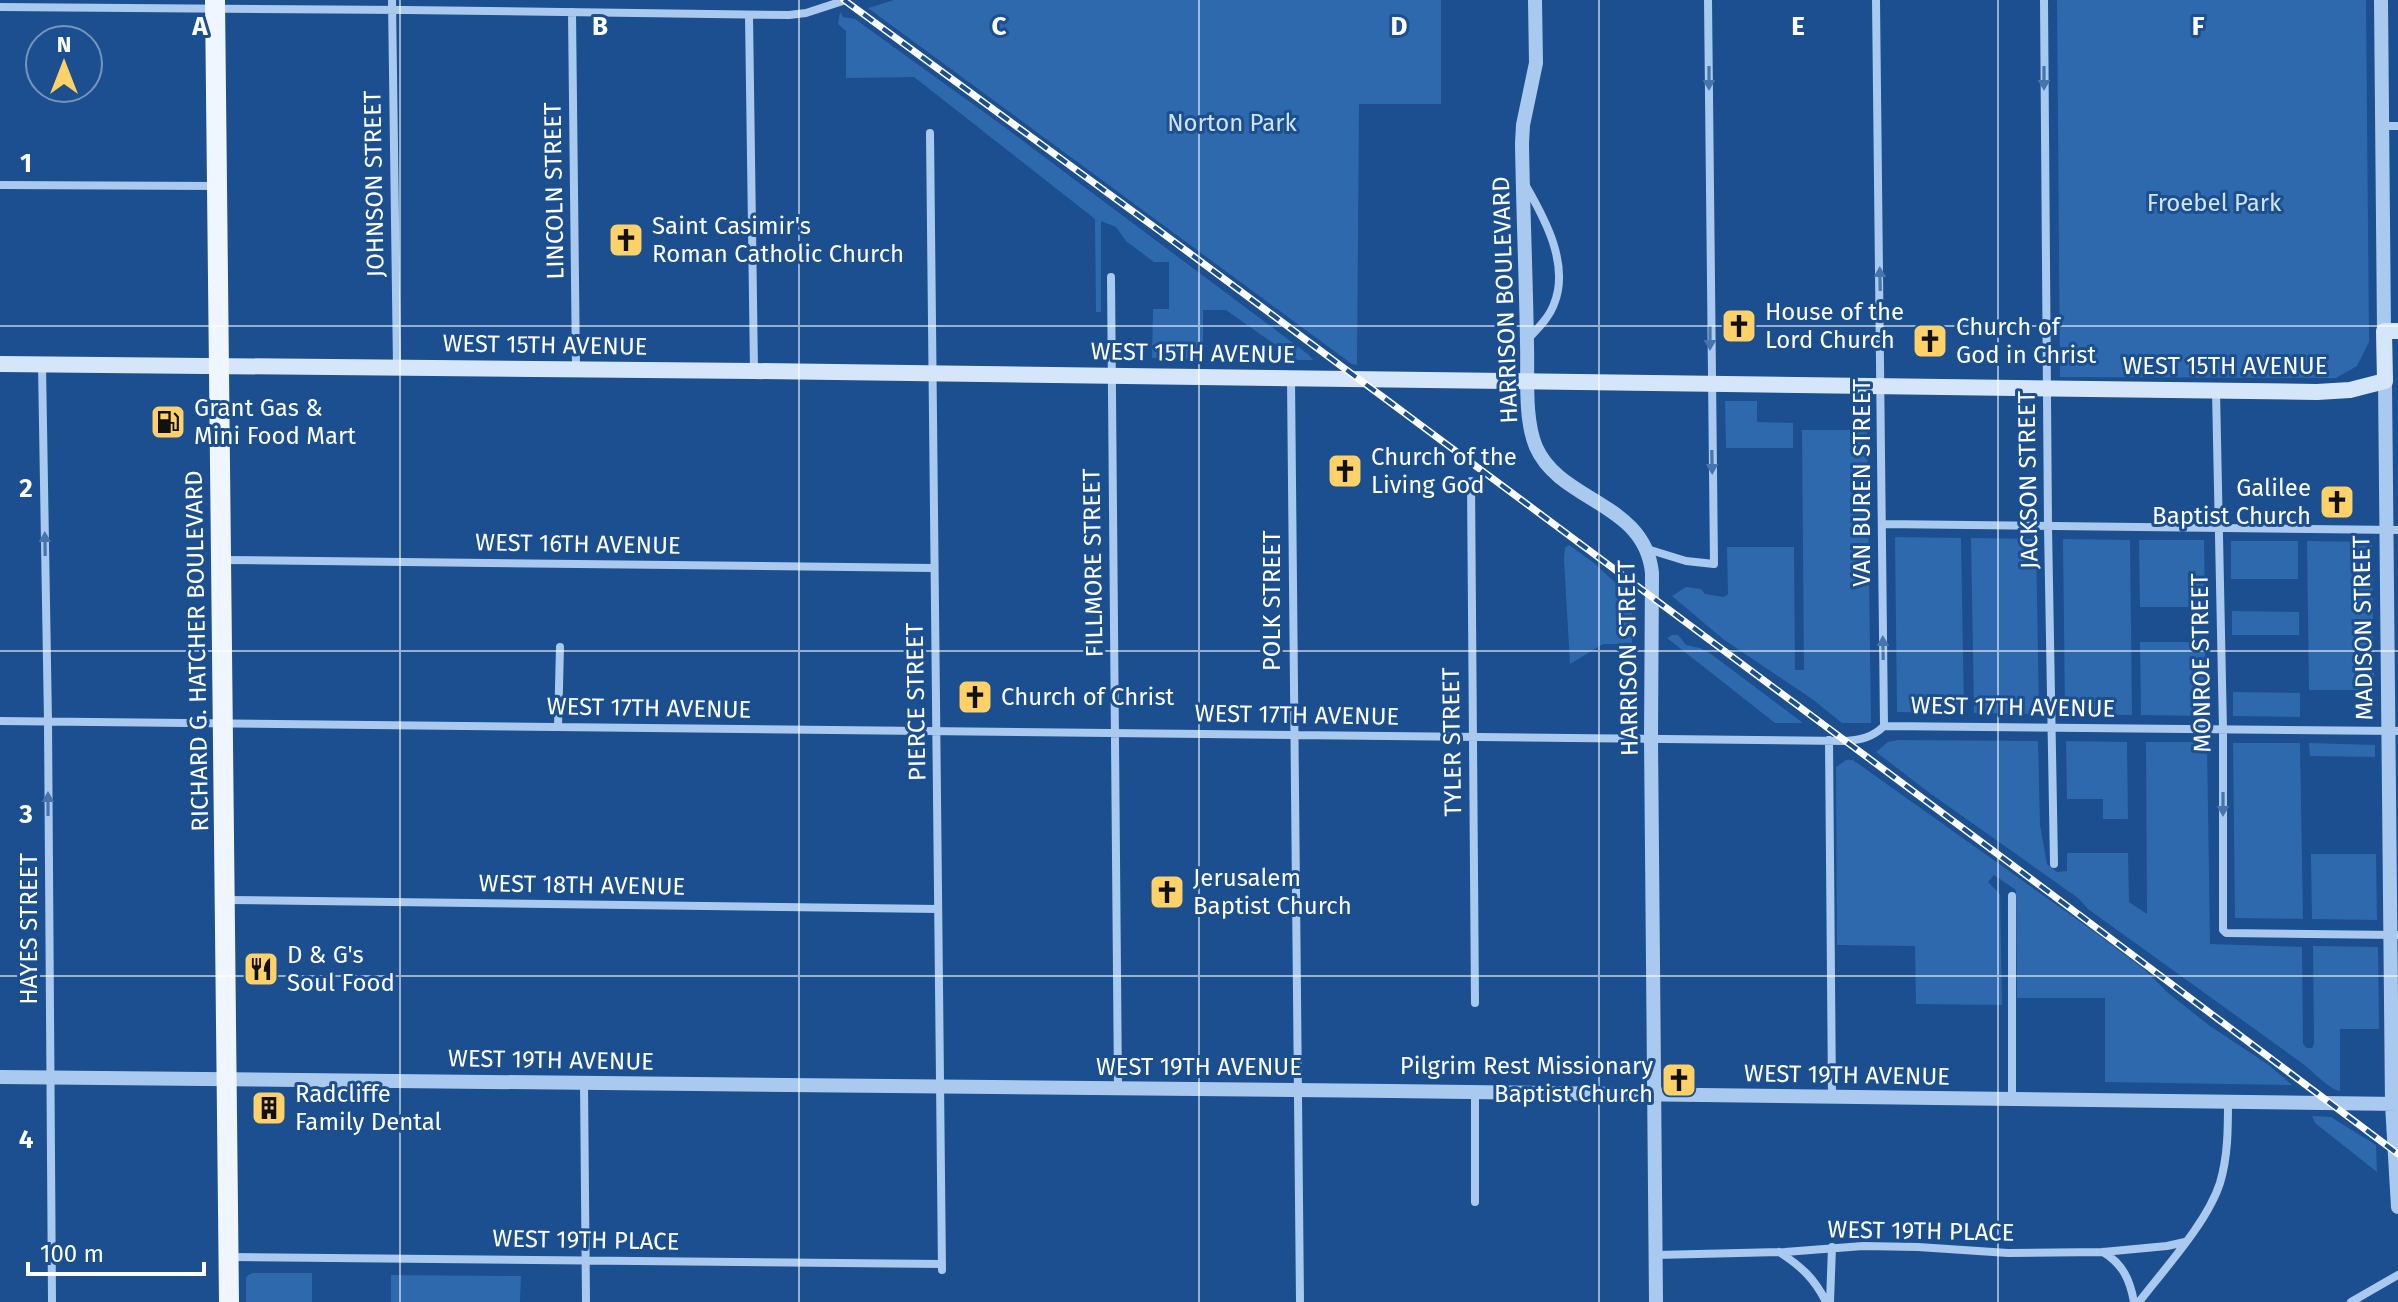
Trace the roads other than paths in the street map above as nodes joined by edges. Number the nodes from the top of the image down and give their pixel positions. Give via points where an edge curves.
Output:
1 (846, 0) edge
2 (1535, 0) edge
3 (1708, 0) edge
4 (1876, 0) edge
5 (2044, 0) edge
6 (2381, 0) edge
7 (215, 4) edge
8 (392, 5) edge
9 (0, 7) edge
10 (572, 12) junction
11 (749, 15) junction
12 (2382, 126) junction
13 (2398, 126) edge
14 (930, 133) dead end
15 (1523, 180) junction
16 (0, 185) edge
17 (217, 186) junction
18 (1111, 277) dead end
19 (2391, 331) edge
20 (1527, 340) junction
21 (0, 364) edge
22 (42, 364) junction
23 (220, 365) junction
24 (397, 367) junction
25 (576, 369) junction
26 (754, 371) junction
27 (933, 373) junction
28 (1111, 376) junction
29 (1291, 379) junction
30 (1528, 380) junction
31 (2385, 381) junction
32 (1711, 384) junction
33 (1881, 385) junction
34 (2047, 388) junction
35 (2216, 390) junction
36 (1471, 481) dead end
37 (1882, 524) junction
38 (2048, 527) junction
39 (2219, 528) junction
40 (2392, 530) edge
41 (1647, 549) junction
42 (222, 560) junction
43 (934, 568) junction
44 (560, 647) dead end
45 (0, 721) edge
46 (48, 721) junction
47 (224, 723) junction
48 (1884, 726) junction
49 (558, 727) junction
50 (2053, 728) junction
51 (2223, 729) junction
52 (936, 731) junction
53 (2393, 731) edge
54 (1115, 733) junction
55 (1293, 735) junction
56 (1472, 737) junction
57 (1651, 738) junction
58 (1829, 740) junction
59 (2054, 864) dead end
60 (2012, 896) dead end
61 (225, 900) junction
62 (938, 909) junction
63 (2394, 935) edge
64 (1475, 1003) dead end
65 (0, 1077) edge
66 (50, 1078) junction
67 (228, 1079) junction
68 (584, 1083) junction
69 (940, 1087) junction
70 (1118, 1089) junction
71 (1297, 1090) junction
72 (1475, 1092) junction
73 (1655, 1094) junction
74 (1832, 1096) junction
75 (2012, 1099) junction
76 (2228, 1101) junction
77 (2395, 1104) edge
78 (1475, 1202) dead end
79 (2398, 1207) edge
80 (2185, 1242) junction
81 (1832, 1247) junction
82 (1779, 1252) junction
83 (2103, 1252) junction
84 (1656, 1255) junction
85 (229, 1257) junction
86 (585, 1259) junction
87 (942, 1267) joint
88 (2398, 1275) edge
89 (52, 1302) edge
90 (229, 1302) edge
91 (586, 1302) edge
92 (1300, 1302) edge
93 (1656, 1302) edge
94 (1828, 1302) edge
95 (2137, 1302) edge
96 (2351, 1302) edge

1 - 11 street via 798,15
2 - 15 street, HARRISON BOULEVARD via 1536,63 1523,125
3 -> 32 street, HARRISON STREET
33 -> 4 street, VAN BUREN STREET
5 -> 34 street, JACKSON STREET
6 - 12 street, MADISON STREET
7 - 8 street
7 - 9 street
7 - 17 main road, RICHARD G. HATCHER BOULEVARD
8 - 10 street
8 - 24 street, JOHNSON STREET
10 - 11 street
10 - 25 street, LINCOLN STREET
11 - 26 street
12 - 13 street
12 - 19 street, MADISON STREET
14 - 27 street, PIERCE STREET
15 - 20 street, HARRISON BOULEVARD
15 - 20 street via 1560,271 1555,304
16 - 17 street
17 - 23 main road, RICHARD G. HATCHER BOULEVARD
18 - 28 street, FILLMORE STREET
19 - 31 main road, MADISON STREET
20 - 30 street, HARRISON BOULEVARD
21 - 22 main road, WEST 15TH AVENUE
22 - 23 main road, WEST 15TH AVENUE
46 -> 22 street, HAYES STREET
23 - 24 main road, WEST 15TH AVENUE
23 - 42 main road, RICHARD G. HATCHER BOULEVARD
24 - 25 main road, WEST 15TH AVENUE
25 - 26 main road, WEST 15TH AVENUE
26 - 27 main road, WEST 15TH AVENUE
27 - 28 main road, WEST 15TH AVENUE
27 - 43 street, PIERCE STREET
28 - 29 main road, WEST 15TH AVENUE
28 - 54 street, FILLMORE STREET
29 - 30 main road, WEST 15TH AVENUE
29 - 55 street, POLK STREET
30 - 32 main road, WEST 15TH AVENUE
30 - 41 street, HARRISON BOULEVARD via 1531,429 1540,454 1555,472 1631,527
31 - 35 main road, WEST 15TH AVENUE via 2336,391
31 - 40 street, MADISON STREET
32 - 33 main road, WEST 15TH AVENUE
32 -> 41 street, HARRISON STREET via 1714,564
33 - 34 main road, WEST 15TH AVENUE
33 - 37 street, VAN BUREN STREET
34 - 35 main road, WEST 15TH AVENUE
34 - 38 street, JACKSON STREET
35 - 39 street, MONROE STREET
36 - 56 street, TYLER STREET
37 - 38 street
48 -> 37 street, VAN BUREN STREET
38 - 39 street
38 - 50 street, JACKSON STREET
39 - 40 street
39 - 51 street, MONROE STREET
40 - 53 street, MADISON STREET
41 - 57 street, HARRISON STREET via 1652,573
42 - 43 street, WEST 16TH AVENUE
42 - 47 main road, RICHARD G. HATCHER BOULEVARD
43 - 52 street, PIERCE STREET
44 - 49 street
45 - 46 street, WEST 17TH AVENUE
46 - 47 street, WEST 17TH AVENUE
66 -> 46 street, HAYES STREET
47 - 49 street, WEST 17TH AVENUE
47 - 61 main road, RICHARD G. HATCHER BOULEVARD
48 - 50 street, WEST 17TH AVENUE
48 - 58 street, WEST 17TH AVENUE via 1863,739
49 - 52 street, WEST 17TH AVENUE
50 - 51 street, WEST 17TH AVENUE
50 - 59 street, JACKSON STREET
51 - 53 street, WEST 17TH AVENUE
51 -> 63 street, MONROE STREET via 2223,930
52 - 54 street, WEST 17TH AVENUE
52 - 62 street, PIERCE STREET
53 - 63 street, MADISON STREET
54 - 55 street, WEST 17TH AVENUE
54 - 70 street, FILLMORE STREET
55 - 56 street, WEST 17TH AVENUE
55 - 71 street, POLK STREET
56 - 57 street, WEST 17TH AVENUE
56 - 64 street, TYLER STREET
57 - 58 street, WEST 17TH AVENUE
57 - 73 street, HARRISON STREET
58 - 74 street
60 - 75 street
61 - 62 street, WEST 18TH AVENUE
61 - 67 main road, RICHARD G. HATCHER BOULEVARD
62 - 69 street, PIERCE STREET
63 - 77 street, MADISON STREET
65 - 66 street, WEST 19TH AVENUE
66 - 67 street, WEST 19TH AVENUE
66 - 89 street, HAYES STREET
67 - 68 street, WEST 19TH AVENUE
67 - 85 main road, RICHARD G. HATCHER BOULEVARD
68 - 69 street, WEST 19TH AVENUE
68 - 86 street
69 - 70 street, WEST 19TH AVENUE
69 - 87 street, PIERCE STREET
70 - 71 street, WEST 19TH AVENUE
71 - 72 street, WEST 19TH AVENUE
71 - 92 street, POLK STREET
72 - 73 street, WEST 19TH AVENUE
72 - 78 street
73 - 74 street, WEST 19TH AVENUE
73 - 84 street, HARRISON STREET
74 - 75 street, WEST 19TH AVENUE
75 - 76 street, WEST 19TH AVENUE
76 - 77 street, WEST 19TH AVENUE
76 - 80 street via 2221,1181
77 - 79 street, MADISON STREET
80 - 83 street, WEST 19TH PLACE
80 - 95 street
81 - 82 street, WEST 19TH PLACE
81 - 83 street, WEST 19TH PLACE
81 - 94 street
82 - 84 street, WEST 19TH PLACE
82 - 94 street via 1809,1274
83 - 95 street via 2121,1266
84 - 93 street, HARRISON STREET
85 - 86 street, WEST 19TH PLACE
85 - 90 main road, RICHARD G. HATCHER BOULEVARD
86 - 87 street, WEST 19TH PLACE
86 - 91 street
88 - 96 street

